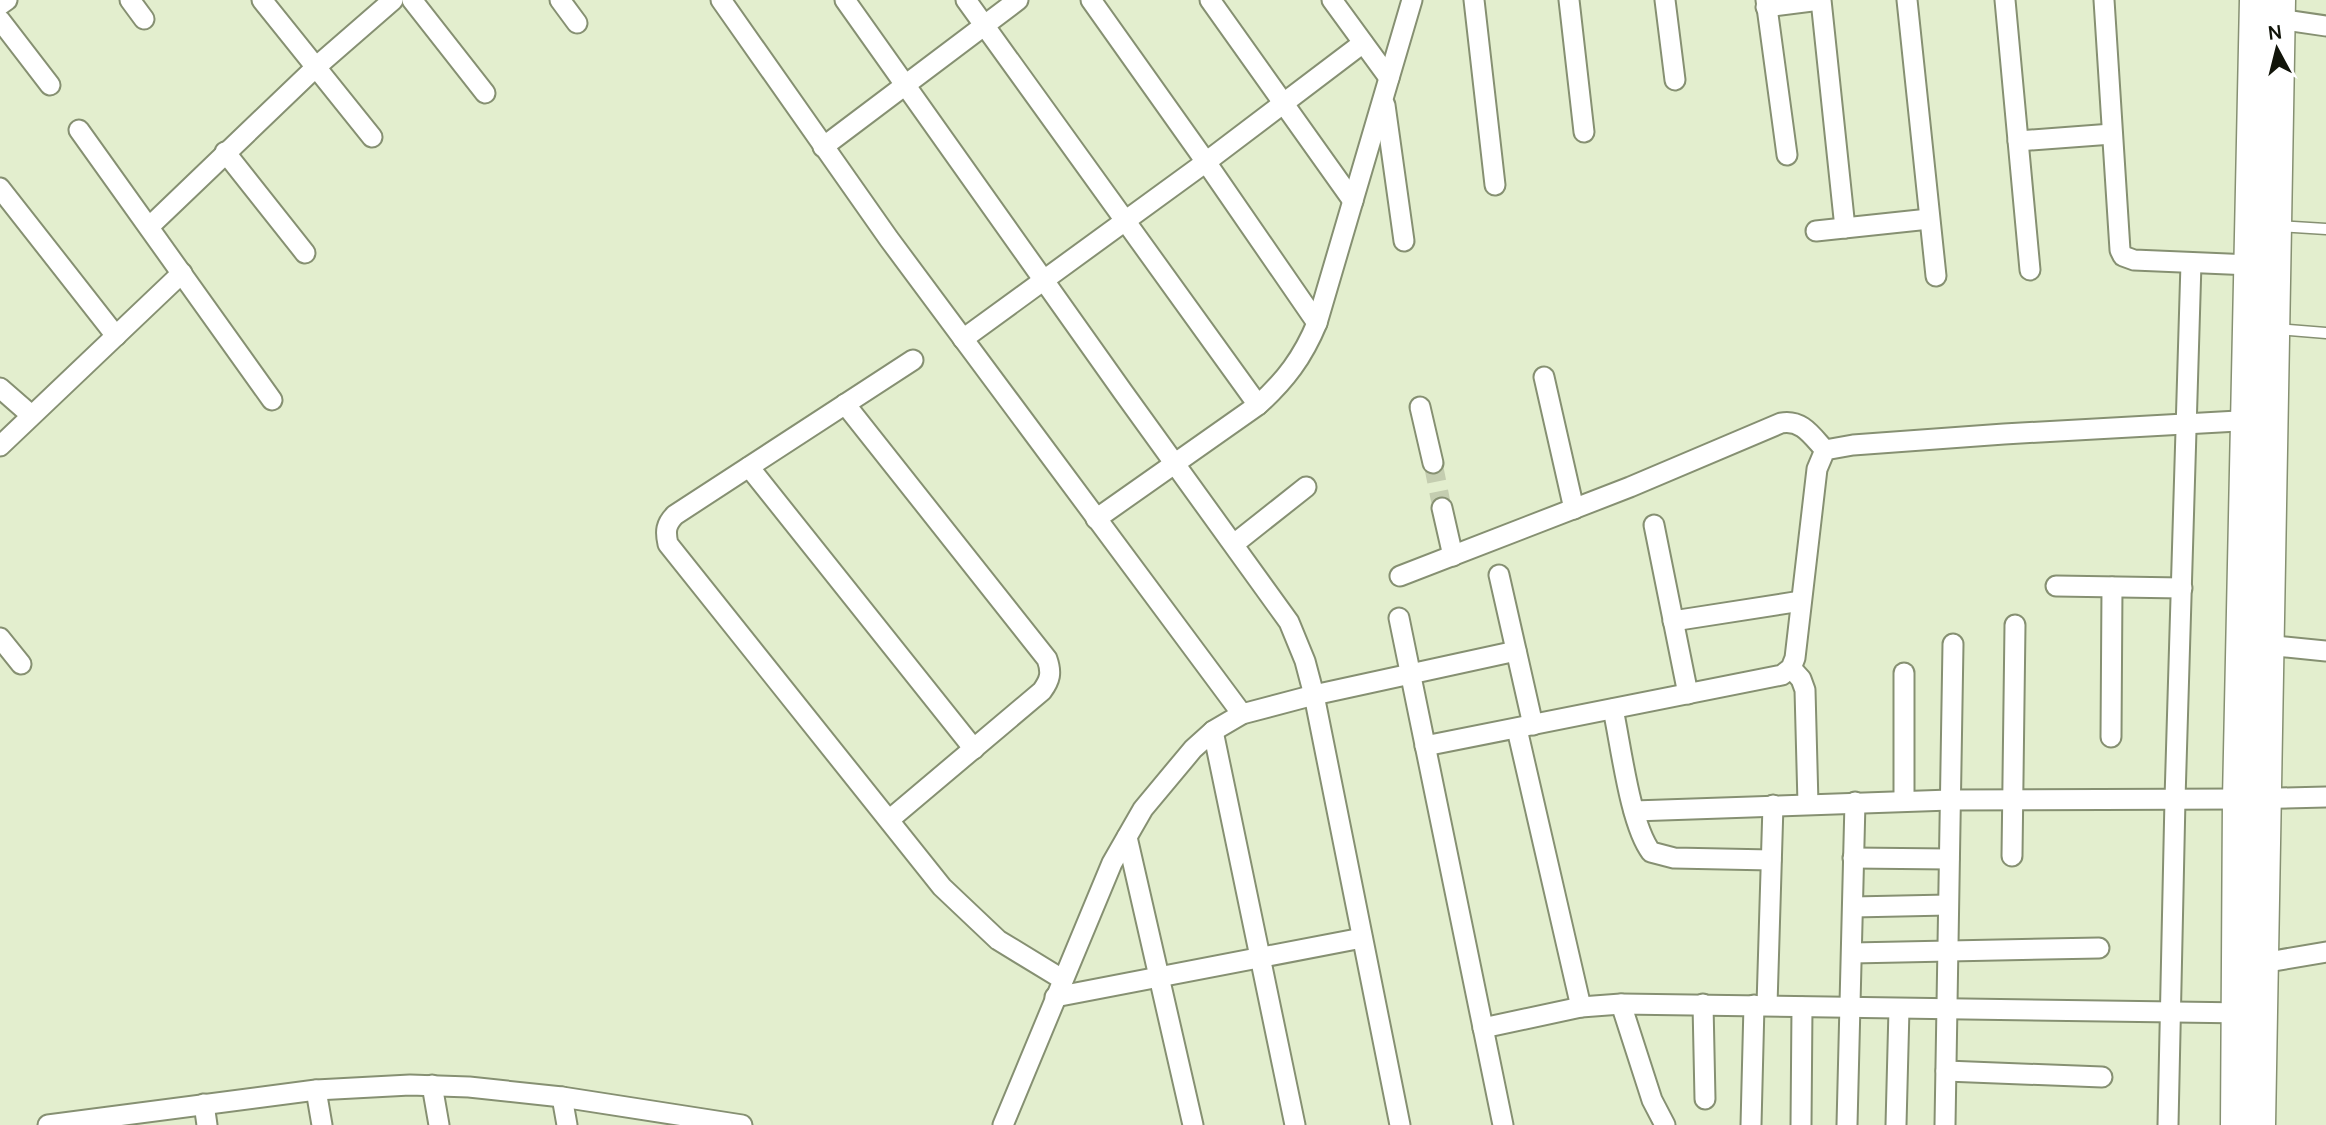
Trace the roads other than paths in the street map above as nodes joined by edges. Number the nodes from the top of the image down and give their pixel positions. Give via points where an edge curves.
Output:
1 (7, 0) edge
2 (130, 0) edge
3 (262, 0) edge
4 (393, 0) edge
5 (412, 0) edge
6 (560, 0) edge
7 (721, 0) edge
8 (845, 0) edge
9 (966, 0) edge
10 (1018, 0) edge
11 (1091, 0) edge
12 (1210, 0) edge
13 (1332, 0) edge
14 (1412, 0) edge
15 (1475, 0) edge
16 (1569, 0) edge
17 (1665, 0) edge
18 (1821, 0) edge
19 (1907, 0) edge
20 (2005, 0) edge
21 (2104, 0) edge
22 (1766, 3) edge
23 (0, 5) edge
24 (2271, 6) edge
25 (144, 19) dead end
26 (0, 20) edge
27 (577, 23) dead end
28 (984, 25) junction
29 (2326, 26) edge
30 (1363, 43) junction
31 (316, 67) junction
32 (1675, 79) dead end
33 (50, 85) dead end
34 (905, 85) junction
35 (1386, 87) junction
36 (485, 93) dead end
37 (2266, 95) junction
38 (1283, 105) junction
39 (79, 130) dead end
40 (1584, 132) dead end
41 (2112, 134) junction
42 (372, 137) dead end
43 (2018, 141) junction
44 (823, 147) junction
45 (225, 152) junction
46 (1787, 155) dead end
47 (1206, 162) junction
48 (1495, 185) dead end
49 (0, 188) edge
50 (1353, 201) junction
51 (1929, 219) junction
52 (1125, 222) junction
53 (2275, 226) junction
54 (149, 227) junction
55 (1845, 228) junction
56 (2326, 229) edge
57 (1816, 231) dead end
58 (1404, 241) dead end
59 (305, 253) dead end
60 (2191, 263) junction
61 (2250, 265) junction
62 (2030, 270) dead end
63 (182, 273) junction
64 (1936, 276) dead end
65 (1044, 281) junction
66 (1317, 323) junction
67 (2273, 328) junction
68 (2326, 333) edge
69 (116, 336) junction
70 (963, 340) junction
71 (913, 360) dead end
72 (1544, 377) dead end
73 (0, 388) edge
74 (272, 400) dead end
75 (845, 404) junction
76 (1258, 405) junction
77 (1420, 407) dead end
78 (31, 415) junction
79 (2259, 420) junction
80 (2187, 424) junction
81 (0, 446) edge
82 (1825, 450) junction
83 (1433, 463) tunnel mouth
84 (1176, 464) junction
85 (749, 467) junction
86 (1306, 487) dead end
87 (1442, 508) tunnel mouth
88 (1574, 509) junction
89 (1096, 519) junction
90 (1654, 525) dead end
91 (1234, 544) junction
92 (1453, 556) junction
93 (1499, 575) dead end
94 (1400, 576) dead end
95 (2056, 586) dead end
96 (2112, 587) junction
97 (2182, 588) junction
98 (1801, 601) junction
99 (1399, 618) dead end
100 (1673, 621) junction
101 (2015, 625) dead end
102 (0, 638) edge
103 (1953, 644) dead end
104 (2266, 645) junction
105 (1516, 651) junction
106 (2326, 651) edge
107 (21, 664) dead end
108 (1791, 668) junction
109 (1904, 673) dead end
110 (1411, 675) junction
111 (1688, 694) junction
112 (1314, 695) junction
113 (1613, 709) junction
114 (1241, 714) junction
115 (1525, 727) junction
116 (1213, 731) junction
117 (2111, 737) dead end
118 (1425, 746) junction
119 (974, 748) junction
120 (2326, 796) edge
121 (2175, 799) junction
122 (2251, 799) junction
123 (1950, 800) junction
124 (2012, 800) junction
125 (1904, 801) junction
126 (1854, 802) junction
127 (1808, 804) junction
128 (1773, 805) junction
129 (1634, 811) junction
130 (889, 820) junction
131 (1127, 837) junction
132 (2012, 856) dead end
133 (1853, 858) junction
134 (1949, 859) junction
135 (1771, 860) junction
136 (1948, 905) junction
137 (1853, 907) junction
138 (1362, 938) junction
139 (2099, 948) dead end
140 (1947, 951) junction
141 (2326, 952) edge
142 (1853, 953) junction
143 (1261, 958) junction
144 (2262, 963) junction
145 (1160, 978) junction
146 (1058, 988) junction
147 (1621, 1004) junction
148 (1703, 1004) junction
149 (1761, 1005) junction
150 (1581, 1007) junction
151 (1802, 1007) junction
152 (1850, 1008) junction
153 (1899, 1009) junction
154 (1946, 1009) junction
155 (2169, 1012) junction
156 (2249, 1013) junction
157 (1483, 1028) junction
158 (1946, 1071) junction
159 (2102, 1077) dead end
160 (432, 1085) junction
161 (316, 1090) junction
162 (562, 1097) junction
163 (1705, 1099) dead end
164 (204, 1104) junction
165 (666, 1119) edge
166 (94, 1122) edge
167 (48, 1125) edge
168 (207, 1125) edge
169 (321, 1125) edge
170 (439, 1125) edge
171 (567, 1125) edge
172 (741, 1125) edge
173 (1003, 1125) edge
174 (1193, 1125) edge
175 (1296, 1125) edge
176 (1400, 1125) edge
177 (1503, 1125) edge
178 (1665, 1125) edge
179 (1752, 1125) edge
180 (1801, 1125) edge
181 (1847, 1125) edge
182 (1896, 1125) edge
183 (1945, 1125) edge
184 (2168, 1125) edge
185 (2237, 1125) edge
186 (2259, 1125) edge

1 - 23 street
2 - 25 street
3 - 31 street
4 - 31 street
5 - 36 street
6 - 27 street
7 - 44 street
8 - 34 street
9 - 28 street
10 - 28 street
11 - 47 street
12 - 38 street
13 - 30 street
14 - 35 street
15 - 48 street
16 - 40 street
17 - 32 street
18 - 22 street
18 - 55 street
19 - 51 street
20 - 43 street
21 - 41 street
22 - 46 street
24 - 29 street
24 - 37 main road
26 - 33 street
28 - 34 street
28 - 52 street
30 - 35 street
30 - 38 street
31 - 42 street
31 - 45 street
34 - 44 street
34 - 65 street
35 - 50 street
35 - 58 street
37 - 53 main road
37 - 61 main road
38 - 47 street
38 - 50 street
39 - 54 street
41 - 43 street
41 - 60 street via 2123,256
43 - 62 street
44 - 70 street
45 - 54 street
45 - 59 street
47 - 52 street
47 - 66 street
49 - 69 street
50 - 66 street
51 - 55 street
51 - 64 street
52 - 65 street
52 - 76 street
53 - 56 lane
53 - 67 main road
54 - 63 street
55 - 57 street
60 - 61 street
60 - 80 street
61 - 79 main road
63 - 69 street
63 - 74 street
65 - 70 street
65 - 84 street
66 - 76 street via 1294,367
67 - 68 lane
67 - 79 main road
69 - 78 street
70 - 89 street
71 - 75 street
72 - 88 street
73 - 78 street
75 - 85 street
75 - 119 street via 1047,659 1051,671 1042,691
76 - 84 street
77 - 83 street
78 - 81 street
79 - 80 street
79 - 104 main road
79 - 122 main road
80 - 82 street
80 - 97 street
82 - 88 street via 1800,424 1781,423
82 - 98 street via 1817,469
84 - 89 street
84 - 91 street
85 - 119 street
85 - 130 street via 675,515 665,534 668,544
86 - 91 street
87 - 92 street
88 - 92 street
89 - 114 street
90 - 100 street
91 - 112 street via 1289,622
92 - 94 street
93 - 105 street
95 - 96 street
96 - 97 street
96 - 117 street
97 - 121 street
98 - 100 street
98 - 108 street
99 - 110 street
100 - 111 street
101 - 124 street
102 - 107 street
103 - 123 street
104 - 106 street
104 - 122 main road
105 - 110 street
105 - 115 street
108 - 111 street via 1766,680
108 - 127 street via 1805,691
109 - 125 street
110 - 112 street
110 - 118 street
111 - 113 street
112 - 114 street
112 - 138 street
113 - 115 street
113 - 129 street
114 - 116 street
115 - 118 street
115 - 150 street
116 - 131 street via 1170,774
116 - 143 street
118 - 157 street
119 - 130 street
120 - 122 street
121 - 122 street
121 - 124 street
121 - 155 street
122 - 144 main road
122 - 156 main road
123 - 124 street
123 - 125 street
123 - 134 street
124 - 132 street
125 - 126 street
126 - 127 street
126 - 133 street
127 - 128 street
128 - 129 street
128 - 135 street
129 - 135 street via 1644,843 1662,856
130 - 146 street via 965,911
131 - 145 street
131 - 146 street
133 - 134 street
133 - 137 street
134 - 136 street
135 - 149 street
136 - 137 street
136 - 140 street
137 - 142 street
138 - 143 street
138 - 176 street
139 - 140 street
140 - 142 street
140 - 154 street
141 - 144 street
142 - 152 street
143 - 145 street
143 - 175 street
144 - 156 main road
145 - 146 street
145 - 174 street
146 - 173 street
147 - 148 street
147 - 150 street
147 - 178 street via 1652,1100
148 - 149 street
148 - 163 street
149 - 151 street
149 - 179 street
150 - 157 street
151 - 152 street
151 - 180 street
152 - 153 street
152 - 181 street
153 - 154 street
153 - 182 street
154 - 155 street
154 - 158 street
155 - 156 street
155 - 184 street
156 - 185 main road
156 - 186 main road
157 - 177 street
158 - 159 street
158 - 183 street
160 - 161 street
160 - 162 street
160 - 170 street
161 - 164 street
161 - 169 street
162 - 165 street
162 - 171 street
164 - 166 street
164 - 168 street
165 - 172 street
166 - 167 street

